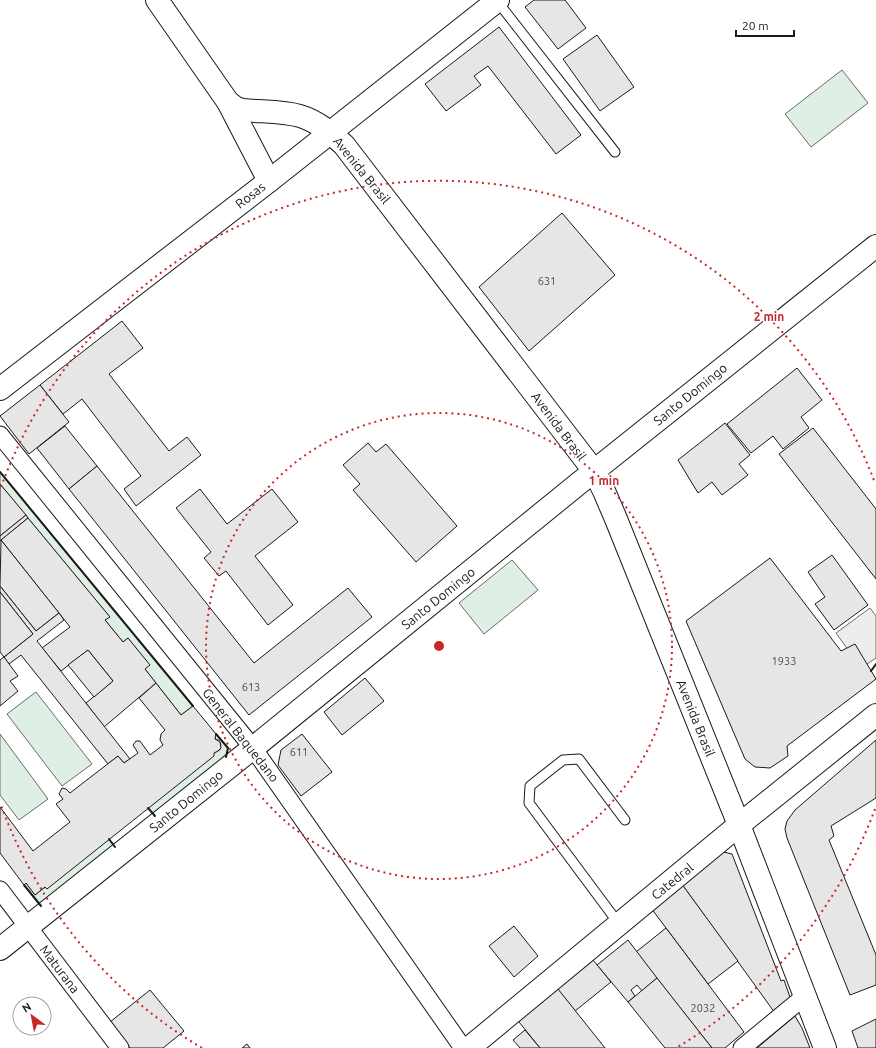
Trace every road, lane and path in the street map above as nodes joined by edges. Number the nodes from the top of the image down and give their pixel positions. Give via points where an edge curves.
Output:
1 (157, 0) edge
2 (498, 0) edge
3 (228, 102) junction
4 (330, 132) junction
5 (615, 152) dead end
6 (269, 181) junction
7 (876, 246) edge
8 (0, 389) edge
9 (0, 435) edge
10 (594, 471) junction
11 (876, 715) edge
12 (253, 748) junction
13 (625, 820) dead end
14 (739, 826) junction
15 (0, 890) edge
16 (619, 924) junction
17 (28, 927) junction
18 (0, 949) edge
19 (805, 996) junction
20 (120, 1048) edge
21 (463, 1048) edge
22 (469, 1048) edge
23 (742, 1048) edge
24 (825, 1048) edge

1 - 3 main road
2 - 4 main road, Rosas
2 - 5 lane
3 - 4 main road, Avenida Brasil via 243,110 298,116
3 - 6 main road
4 - 6 main road, Rosas
4 - 10 main road, Avenida Brasil via 344,145
6 - 8 main road, Rosas
7 - 10 main road, Santo Domingo
9 - 12 street, General Baquedano
10 - 12 main road, Santo Domingo
10 - 14 main road, Avenida Brasil via 616,518
11 - 14 main road, Catedral
12 - 17 main road, Santo Domingo
12 - 21 street, General Baquedano
13 - 16 lane via 579,759 564,760 530,786 529,803
14 - 16 main road, Catedral
14 - 19 main road, Avenida Brasil
15 - 17 street, Maturana
16 - 22 main road, Catedral
17 - 18 main road, Santo Domingo
17 - 20 street, Maturana
19 - 23 street
19 - 24 main road, Avenida Brasil

